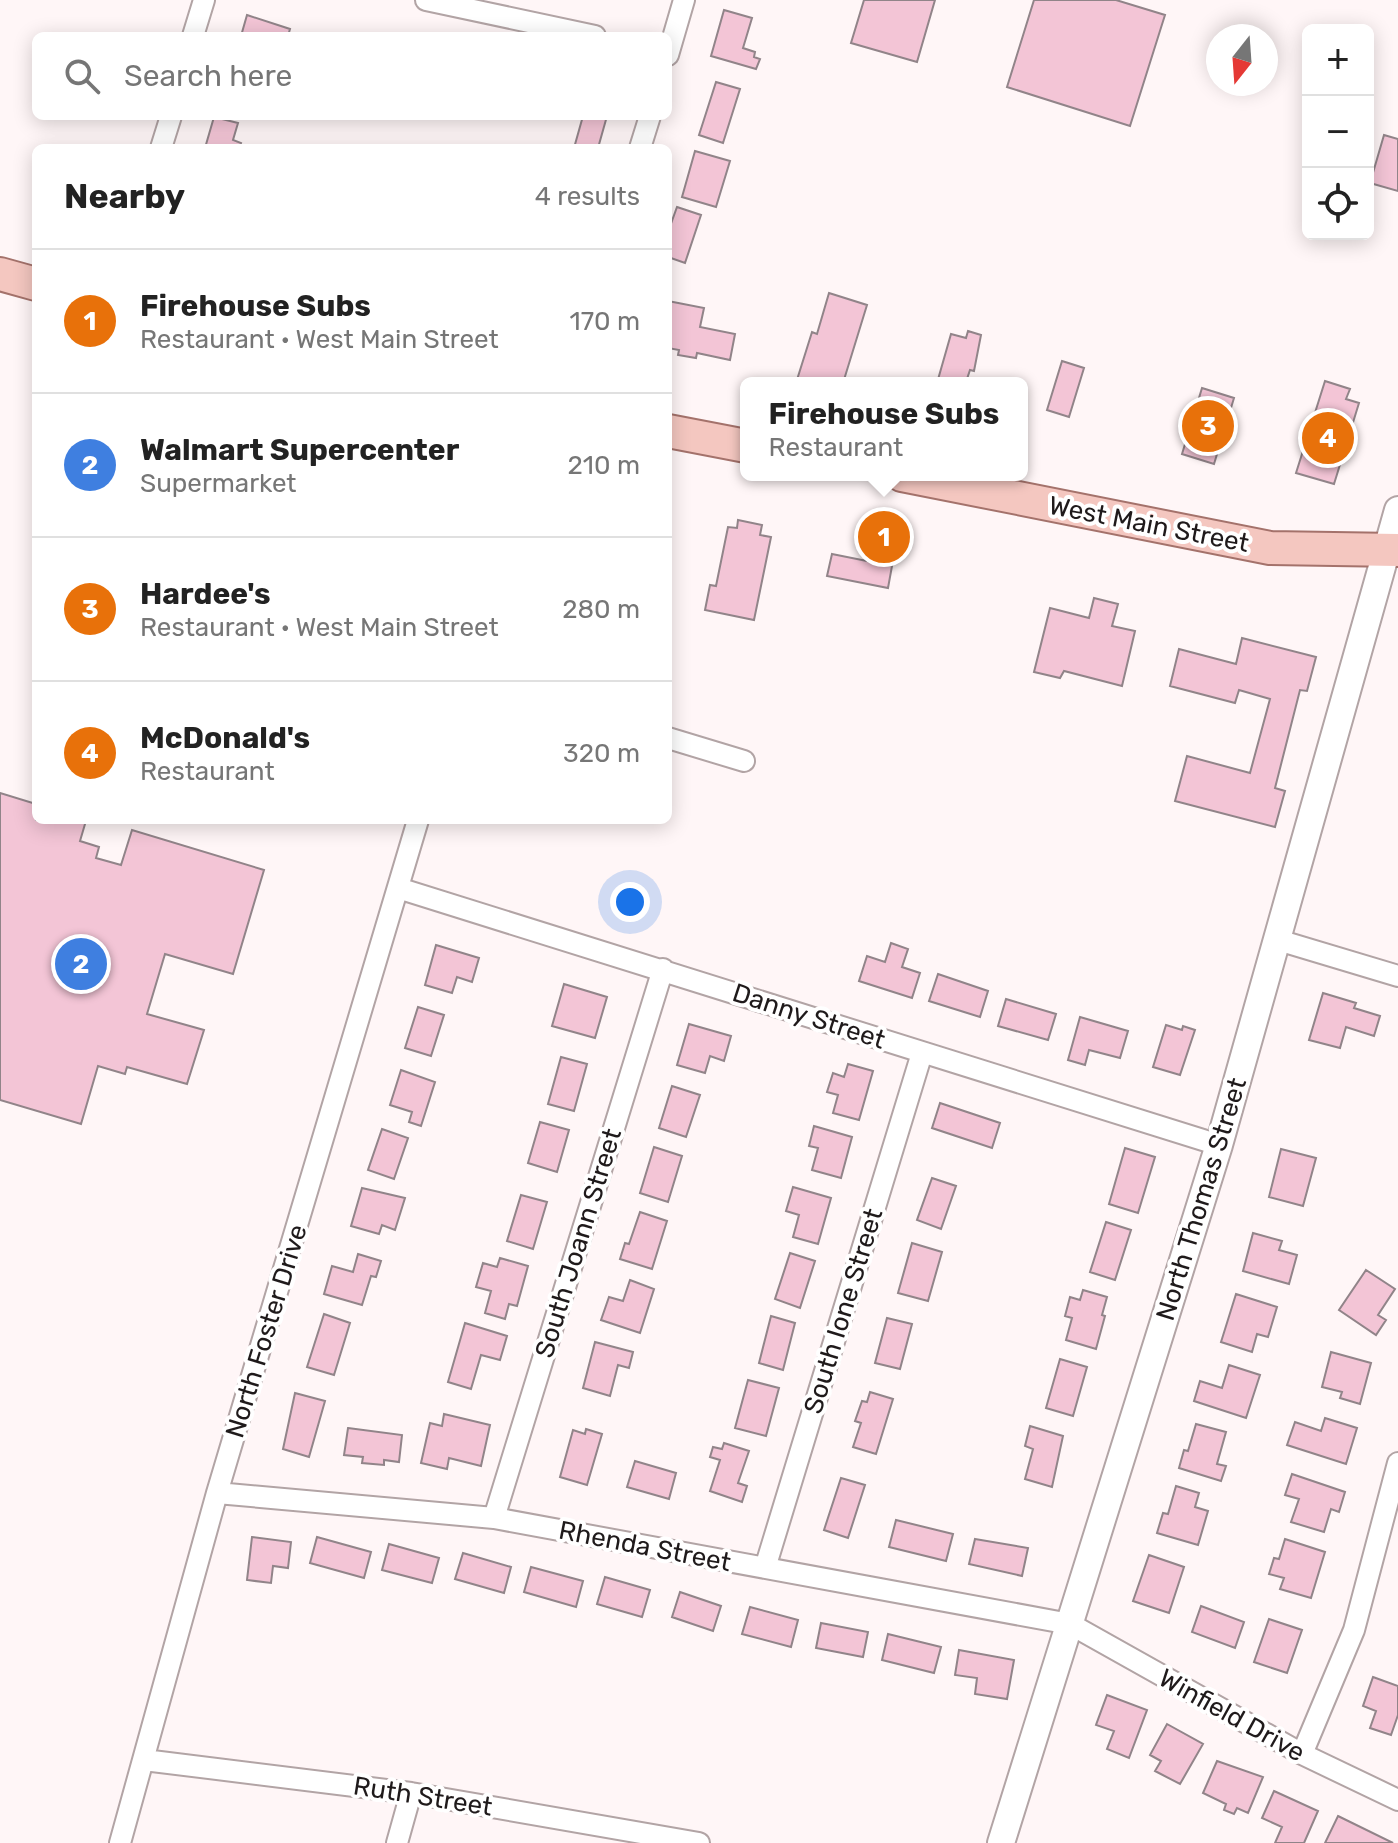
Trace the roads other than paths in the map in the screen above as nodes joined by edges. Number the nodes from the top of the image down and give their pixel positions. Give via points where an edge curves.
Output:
1 (204, 0) edge
2 (426, 0) edge
3 (684, 0) edge
4 (194, 32) edge
5 (576, 32) edge
6 (672, 40) edge
7 (170, 120) edge
8 (649, 120) edge
9 (162, 144) edge
10 (641, 144) edge
11 (0, 274) edge
12 (32, 283) edge
13 (672, 432) edge
14 (740, 445) edge
15 (932, 481) edge
16 (1398, 510) edge
17 (1392, 550) edge
18 (672, 739) edge
19 (744, 761) dead end
20 (417, 824) edge
21 (398, 888) junction
22 (1278, 940) junction
23 (663, 969) junction
24 (1398, 976) edge
25 (922, 1053) junction
26 (1219, 1145) junction
27 (1398, 1463) edge
28 (217, 1493) junction
29 (494, 1518) junction
30 (765, 1568) junction
31 (1070, 1624) junction
32 (1302, 1754) junction
33 (144, 1760) junction
34 (411, 1793) junction
35 (1398, 1800) edge
36 (690, 1842) edge
37 (120, 1843) edge
38 (397, 1843) edge
39 (1001, 1843) edge

1 - 4 street
2 - 5 street
3 - 6 street
7 - 9 street
8 - 10 street
11 - 12 main road
13 - 14 main road
15 - 17 main road, West Main Street via 1270,548
16 - 17 street, North Thomas Street
17 - 22 street, North Thomas Street
18 - 19 street
20 - 21 street, North Foster Drive
21 - 23 street, Danny Street
21 - 28 street, North Foster Drive
22 - 24 street
22 - 26 street, North Thomas Street
23 - 25 street, Danny Street
23 - 29 street, South Joann Street
25 - 26 street, Danny Street
25 - 30 street, South Ione Street
26 - 31 street, North Thomas Street
27 - 32 street via 1354,1630
28 - 29 street, Rhenda Street
28 - 33 street, North Foster Drive
29 - 30 street, Rhenda Street
30 - 31 street, Rhenda Street
31 - 32 street, Winfield Drive
31 - 39 street, North Thomas Street
32 - 35 street, Winfield Drive
33 - 34 street, Ruth Street
33 - 37 street, North Foster Drive
34 - 36 street, Ruth Street
34 - 38 street

